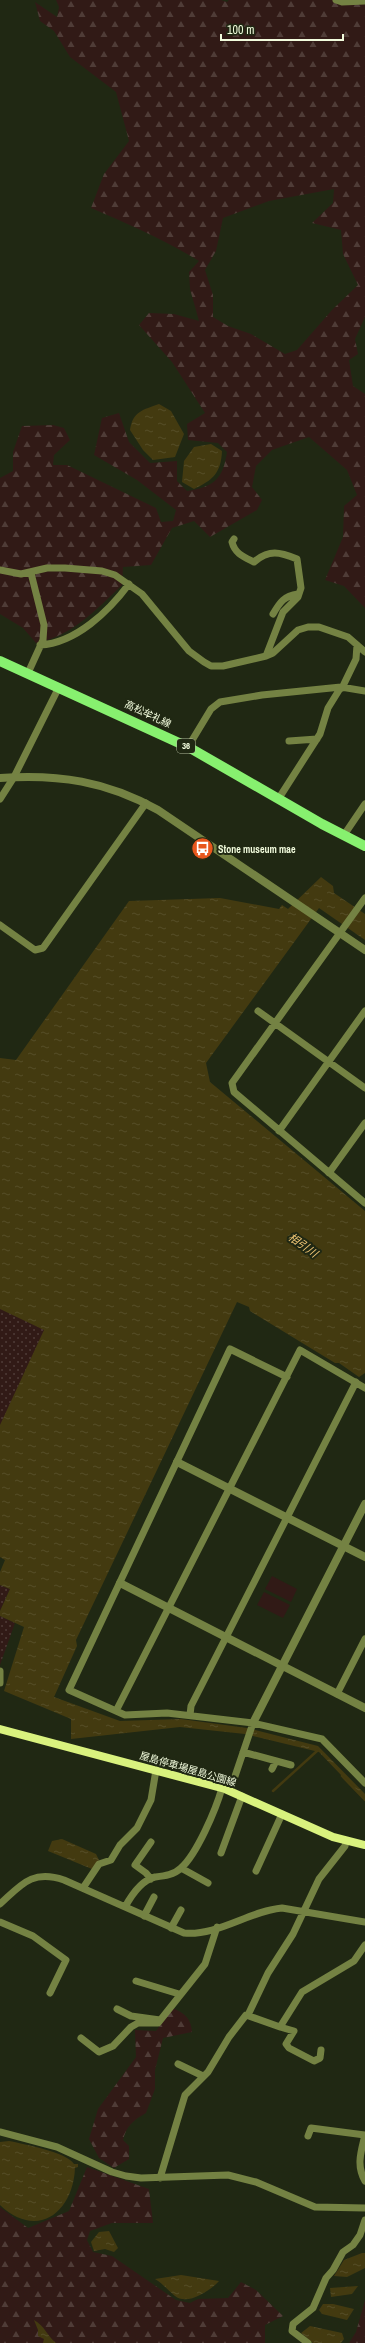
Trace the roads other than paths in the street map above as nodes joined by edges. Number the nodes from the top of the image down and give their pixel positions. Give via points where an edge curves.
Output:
1 (336, 0) edge
2 (365, 0) edge
3 (234, 539) dead end
4 (0, 570) edge
5 (31, 573) junction
6 (129, 584) junction
7 (298, 594) junction
8 (273, 614) dead end
9 (40, 645) junction
10 (357, 645) junction
11 (365, 652) edge
12 (266, 656) junction
13 (0, 661) edge
14 (28, 674) junction
15 (59, 687) junction
16 (341, 687) junction
17 (365, 691) edge
18 (317, 739) junction
19 (289, 741) dead end
20 (188, 747) junction
21 (14, 777) junction
22 (0, 778) edge
23 (279, 798) junction
24 (0, 800) edge
25 (146, 803) junction
26 (365, 804) edge
27 (344, 835) junction
28 (365, 846) edge
29 (365, 898) edge
30 (0, 925) edge
31 (342, 930) junction
32 (365, 950) edge
33 (365, 1011) edge
34 (258, 1012) dead end
35 (275, 1024) junction
36 (328, 1062) junction
37 (365, 1088) edge
38 (365, 1122) edge
39 (279, 1131) junction
40 (329, 1173) junction
41 (365, 1203) edge
42 (286, 1377) junction
43 (356, 1382) junction
44 (365, 1388) edge
45 (177, 1462) junction
46 (230, 1489) junction
47 (365, 1504) edge
48 (287, 1518) junction
49 (343, 1546) junction
50 (365, 1558) edge
51 (120, 1583) junction
52 (169, 1608) junction
53 (226, 1637) junction
54 (365, 1639) edge
55 (282, 1666) junction
56 (0, 1671) edge
57 (0, 1683) edge
58 (337, 1694) junction
59 (365, 1708) edge
60 (116, 1711) junction
61 (190, 1715) junction
62 (252, 1725) junction
63 (0, 1729) edge
64 (243, 1752) junction
65 (276, 1761) junction
66 (291, 1765) dead end
67 (272, 1769) dead end
68 (156, 1770) junction
69 (365, 1784) edge
70 (226, 1790) junction
71 (242, 1796) junction
72 (282, 1814) junction
73 (346, 1841) junction
74 (151, 1842) dead end
75 (365, 1845) edge
76 (221, 1853) dead end
77 (181, 1868) junction
78 (256, 1871) dead end
79 (150, 1879) junction
80 (208, 1883) dead end
81 (83, 1888) junction
82 (154, 1897) dead end
83 (0, 1904) edge
84 (125, 1907) junction
85 (181, 1910) dead end
86 (304, 1911) junction
87 (144, 1916) junction
88 (0, 1922) edge
89 (365, 1922) edge
90 (217, 1927) junction
91 (171, 1928) junction
92 (365, 1945) edge
93 (136, 1981) dead end
94 (50, 1993) dead end
95 (179, 1994) junction
96 (117, 2009) dead end
97 (248, 2014) junction
98 (160, 2020) junction
99 (280, 2027) junction
100 (82, 2038) dead end
101 (321, 2050) dead end
102 (178, 2064) dead end
103 (203, 2076) junction
104 (0, 2132) edge
105 (365, 2135) edge
106 (308, 2136) dead end
107 (160, 2178) junction
108 (365, 2181) edge
109 (365, 2208) edge
110 (365, 2220) edge
111 (308, 2343) edge

1 - 2 street
3 - 7 street via 234,548 240,556 254,562 273,552 297,559 301,588
4 - 5 street
5 - 6 street via 47,568 84,568 115,575
5 - 9 street via 44,625
6 - 9 street via 111,606 74,634 53,644
6 - 12 street via 154,606 189,651 211,666 223,666
7 - 8 street via 280,600
7 - 12 street via 283,612
9 - 14 street
10 - 11 street
10 - 12 street via 348,637 319,626 308,627 298,630 273,653
10 - 16 street via 356,659
13 - 14 main road, 高松牟礼線 / 36
14 - 15 main road, 高松牟礼線 / 36
15 - 20 main road, 高松牟礼線 / 36
15 - 21 street
16 - 17 street
16 - 18 street via 328,708
16 - 20 street via 220,702 211,709
18 - 19 street
18 - 23 street
20 - 23 main road, 高松牟礼線 / 36
21 - 22 street
21 - 24 street
21 - 25 street via 44,776 85,781 105,786
23 - 27 main road, 高松牟礼線 / 36
25 - 30 street via 44,948 35,950
25 - 31 street via 316,916
26 - 27 street
27 - 28 main road, 高松牟礼線 / 36
29 - 31 street
31 - 32 street
31 - 35 street
33 - 36 street
34 - 35 street
35 - 36 street
35 - 39 street via 232,1083 234,1092
36 - 37 street
36 - 39 street
38 - 40 street
39 - 40 street
40 - 41 street
42 - 43 street via 300,1350
42 - 45 street via 230,1348
42 - 46 street
43 - 44 street
43 - 48 street
45 - 46 street
45 - 51 street
46 - 48 street
46 - 52 street
47 - 49 street
48 - 49 street
48 - 53 street
49 - 50 street
49 - 55 street
51 - 52 street
51 - 60 street via 69,1690
52 - 53 street
52 - 60 street
53 - 55 street
53 - 61 street via 191,1706
54 - 58 street
55 - 58 street
55 - 62 street
56 - 57 street
58 - 59 street
60 - 61 street via 125,1715
61 - 62 street
62 - 64 street
62 - 69 street via 322,1739
63 - 68 main road, 屋島停車場屋島公園線
64 - 65 street
64 - 70 street
65 - 66 street
65 - 67 street
68 - 70 main road, 屋島停車場屋島公園線
68 - 81 street via 151,1800 137,1828 120,1845 111,1860 99,1864
70 - 71 main road, 屋島停車場屋島公園線
70 - 77 street via 200,1841
71 - 72 main road, 屋島停車場屋島公園線
71 - 76 street
72 - 73 main road, 屋島停車場屋島公園線
72 - 78 street
73 - 75 main road, 屋島停車場屋島公園線
73 - 86 street via 345,1846 319,1880
74 - 79 street via 134,1865 146,1872
77 - 79 street via 164,1877
77 - 80 street
79 - 84 street via 139,1887
81 - 83 street via 57,1877 35,1878 16,1888
81 - 84 street
82 - 87 street
84 - 87 street
85 - 91 street
86 - 89 street
86 - 90 street via 276,1909
86 - 97 street via 286,1947 268,1973
87 - 91 street
88 - 94 street via 33,1936 66,1960
90 - 91 street via 191,1933
90 - 95 street via 205,1964
92 - 99 street via 354,1962 302,1992
93 - 95 street
95 - 98 street
96 - 98 street via 131,2016
97 - 99 street
97 - 103 street
98 - 100 street via 158,2023 138,2023 113,2046 99,2052
99 - 101 street via 294,2031 286,2044 289,2048 314,2061 320,2058
102 - 103 street
103 - 107 street via 185,2095
104 - 107 street via 56,2147 112,2172 141,2178
105 - 106 street via 311,2128
105 - 108 street via 359,2162
107 - 109 street via 228,2175 256,2182 315,2207
110 - 111 street via 353,2246 343,2252 326,2278 313,2308 293,2324 292,2331

